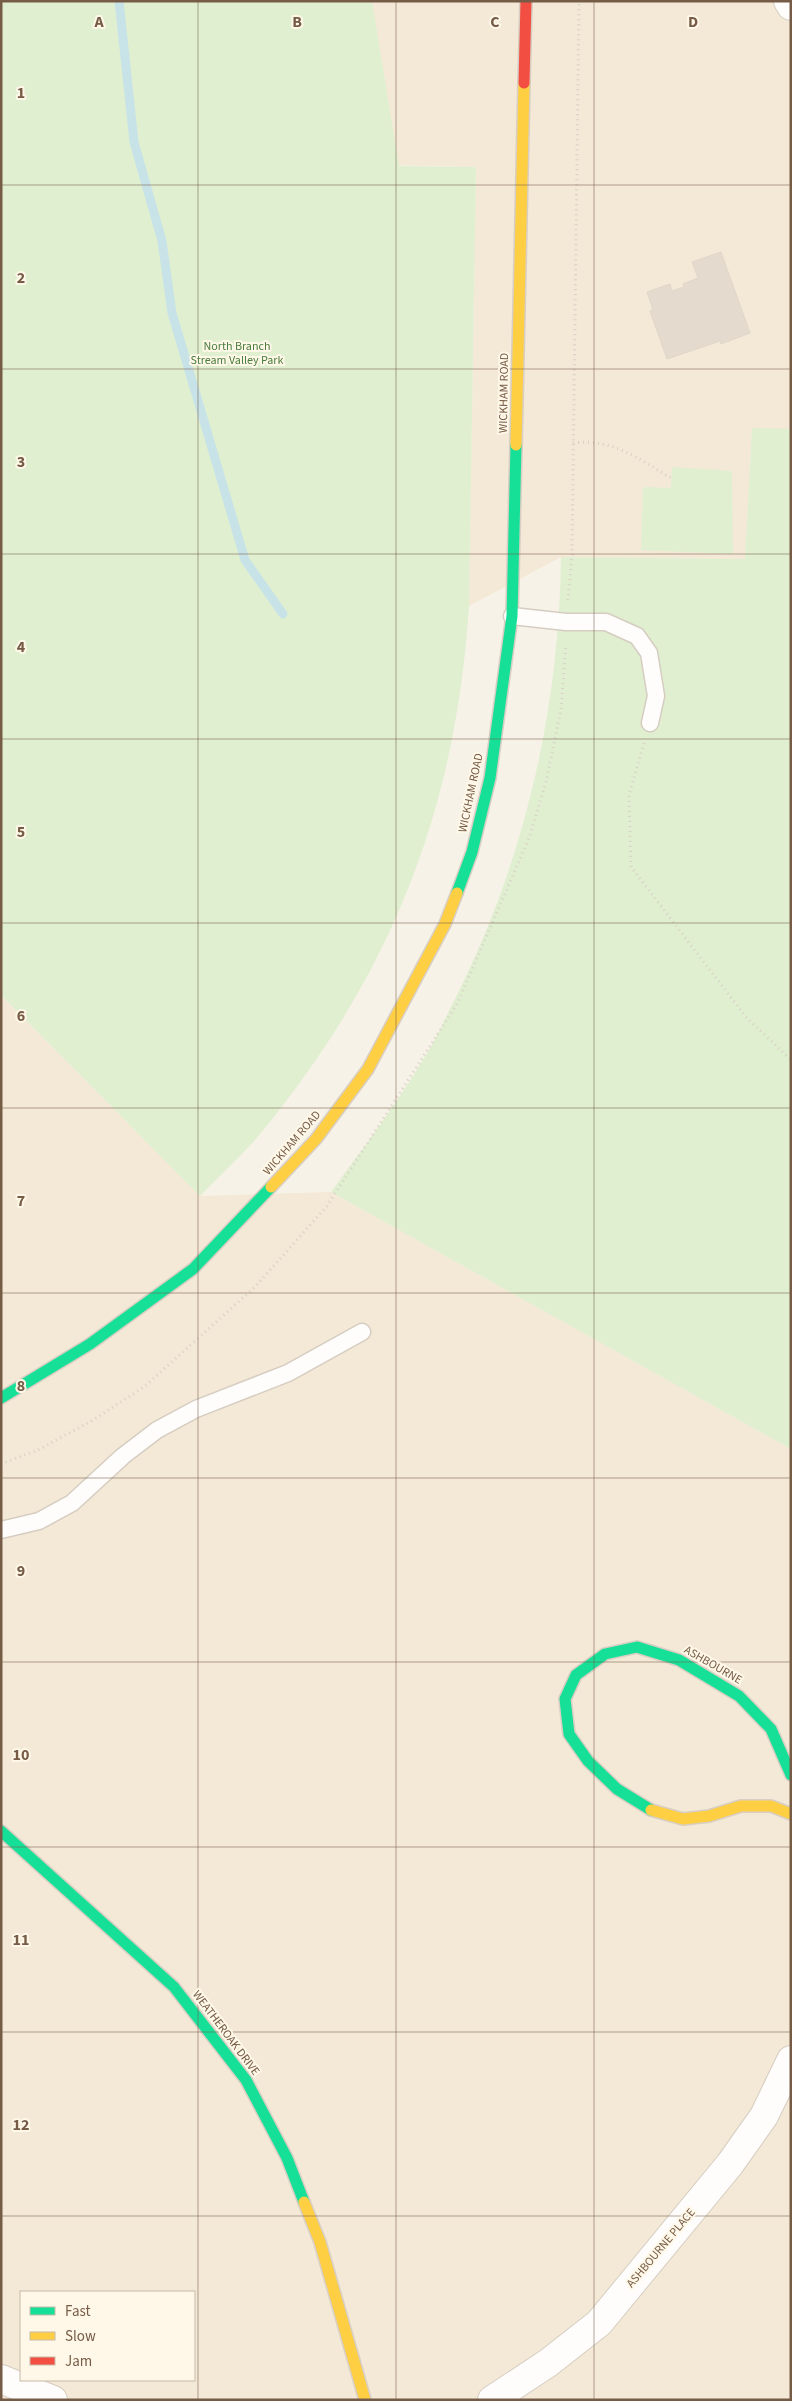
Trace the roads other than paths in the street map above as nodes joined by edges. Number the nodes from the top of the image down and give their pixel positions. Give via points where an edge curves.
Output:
1 (526, 1) edge
2 (788, 1) edge
3 (791, 6) edge
4 (512, 616) junction
5 (650, 723) road end
6 (362, 1332) dead end
7 (1, 1398) edge
8 (1, 1530) edge
9 (791, 1775) edge
10 (791, 1814) edge
11 (1, 1831) edge
12 (791, 2060) edge
13 (1, 2379) edge
14 (53, 2400) edge
15 (365, 2400) edge
16 (492, 2400) edge

1 - 4 street, WICKHAM ROAD
2 - 3 street
4 - 5 lane via 566,622 606,622 637,636 649,653 656,696
4 - 7 street, WICKHAM ROAD via 490,778 472,852 445,924 368,1068 316,1139 193,1269 90,1344
6 - 8 lane via 288,1373 196,1409 157,1430 72,1503 39,1521
9 - 10 street, ASHBOURNE via 770,1729 739,1696 679,1660 636,1646 605,1654 576,1675 565,1700 569,1734 588,1761 617,1789 653,1811 683,1819 709,1816 741,1806 770,1806
11 - 15 street, WEATHEROAK DRIVE via 174,1987 246,2080 287,2158 320,2242
12 - 16 street, ASHBOURNE PLACE via 764,2116 730,2164 599,2323 548,2363
13 - 14 street

